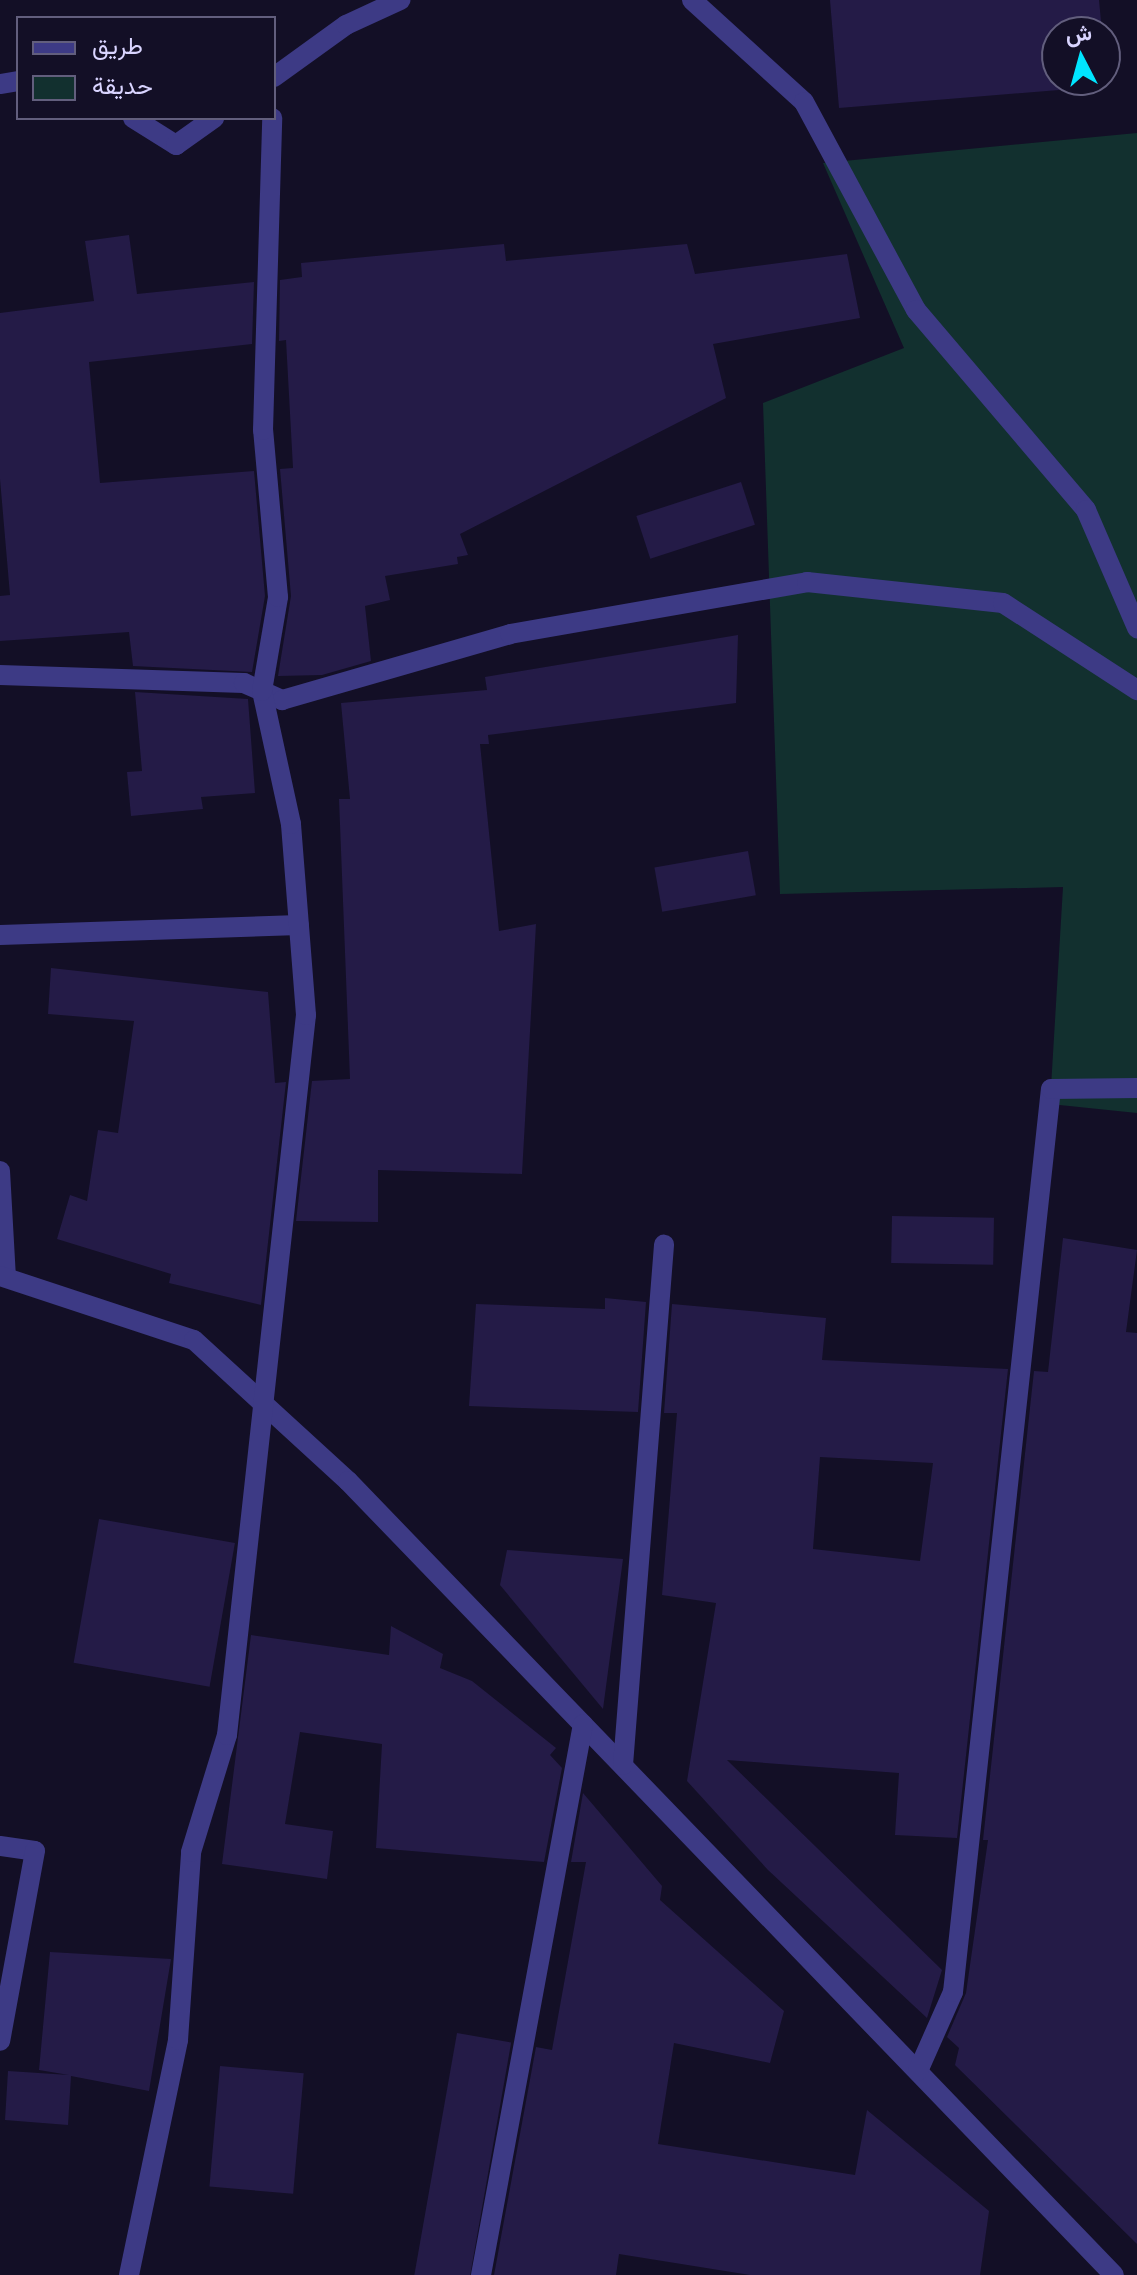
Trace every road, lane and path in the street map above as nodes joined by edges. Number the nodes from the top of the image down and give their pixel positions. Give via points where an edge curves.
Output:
1 (400, 0) edge
2 (692, 0) edge
3 (276, 76) edge
4 (136, 120) edge
5 (211, 120) edge
6 (272, 120) edge
7 (1137, 628) edge
8 (0, 675) edge
9 (1137, 690) edge
10 (262, 691) junction
11 (299, 925) junction
12 (0, 935) edge
13 (1137, 1088) edge
14 (0, 1171) edge
15 (664, 1245) dead end
16 (3, 1277) edge
17 (262, 1402) junction
18 (583, 1724) junction
19 (623, 1765) junction
20 (0, 1846) edge
21 (0, 2041) edge
22 (918, 2071) junction
23 (129, 2275) edge
24 (481, 2275) edge
25 (1114, 2275) edge

1 - 3 street via 346,25
2 - 7 street via 804,102 916,310 1086,510
4 - 5 street via 176,145
6 - 10 street via 263,430 278,597
8 - 10 street via 244,683
9 - 10 street via 1003,603 807,582 510,634 282,700
10 - 11 street via 291,824
11 - 12 street
11 - 17 street via 306,1015
13 - 22 street via 1051,1089 953,1992
14 - 16 street
15 - 19 street
16 - 17 street via 194,1340
17 - 18 street via 348,1481
17 - 23 street via 227,1735 191,1852 178,2040
18 - 19 street
18 - 24 street
19 - 22 street
20 - 21 street via 35,1851
22 - 25 street

